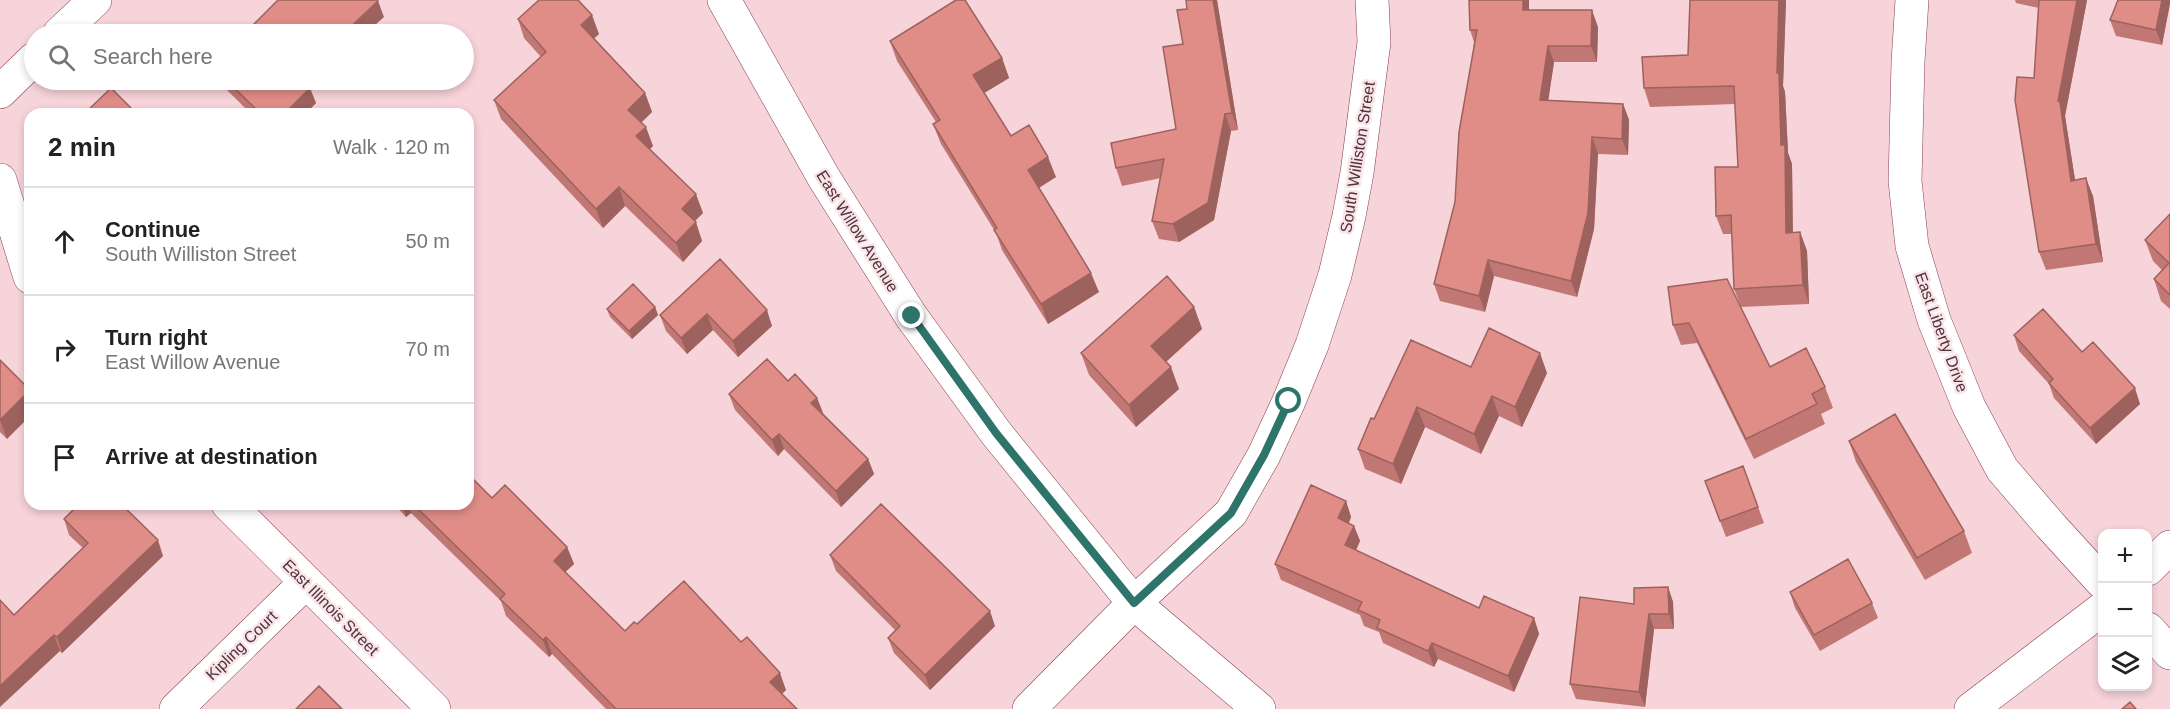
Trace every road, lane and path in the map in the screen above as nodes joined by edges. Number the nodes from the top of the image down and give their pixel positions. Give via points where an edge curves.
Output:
1 (95, 0) edge
2 (724, 0) edge
3 (1372, 0) edge
4 (1912, 0) edge
5 (70, 24) edge
6 (24, 69) edge
7 (0, 92) edge
8 (0, 180) edge
9 (24, 258) edge
10 (234, 510) edge
11 (2170, 547) edge
12 (2152, 565) edge
13 (2098, 577) edge
14 (306, 582) junction
15 (1134, 603) junction
16 (2098, 613) edge
17 (2152, 633) edge
18 (2170, 652) edge
19 (176, 709) edge
20 (434, 709) edge
21 (1029, 709) edge
22 (1259, 709) edge
23 (1971, 709) edge

1 - 5 street
2 - 15 street, East Willow Avenue via 824,178 912,316 996,433
3 - 15 street, South Williston Street via 1374,42 1357,173 1335,275 1308,355 1264,455 1231,513
4 - 13 street, East Liberty Drive via 1905,181 1912,246 1934,320 1969,407 2002,469
6 - 7 street
8 - 9 street
10 - 14 street, East Illinois Street
11 - 12 street
14 - 19 street, Kipling Court
14 - 20 street, East Illinois Street
15 - 21 street, South Williston Street
15 - 22 street, East Willow Avenue
16 - 23 street
17 - 18 street

